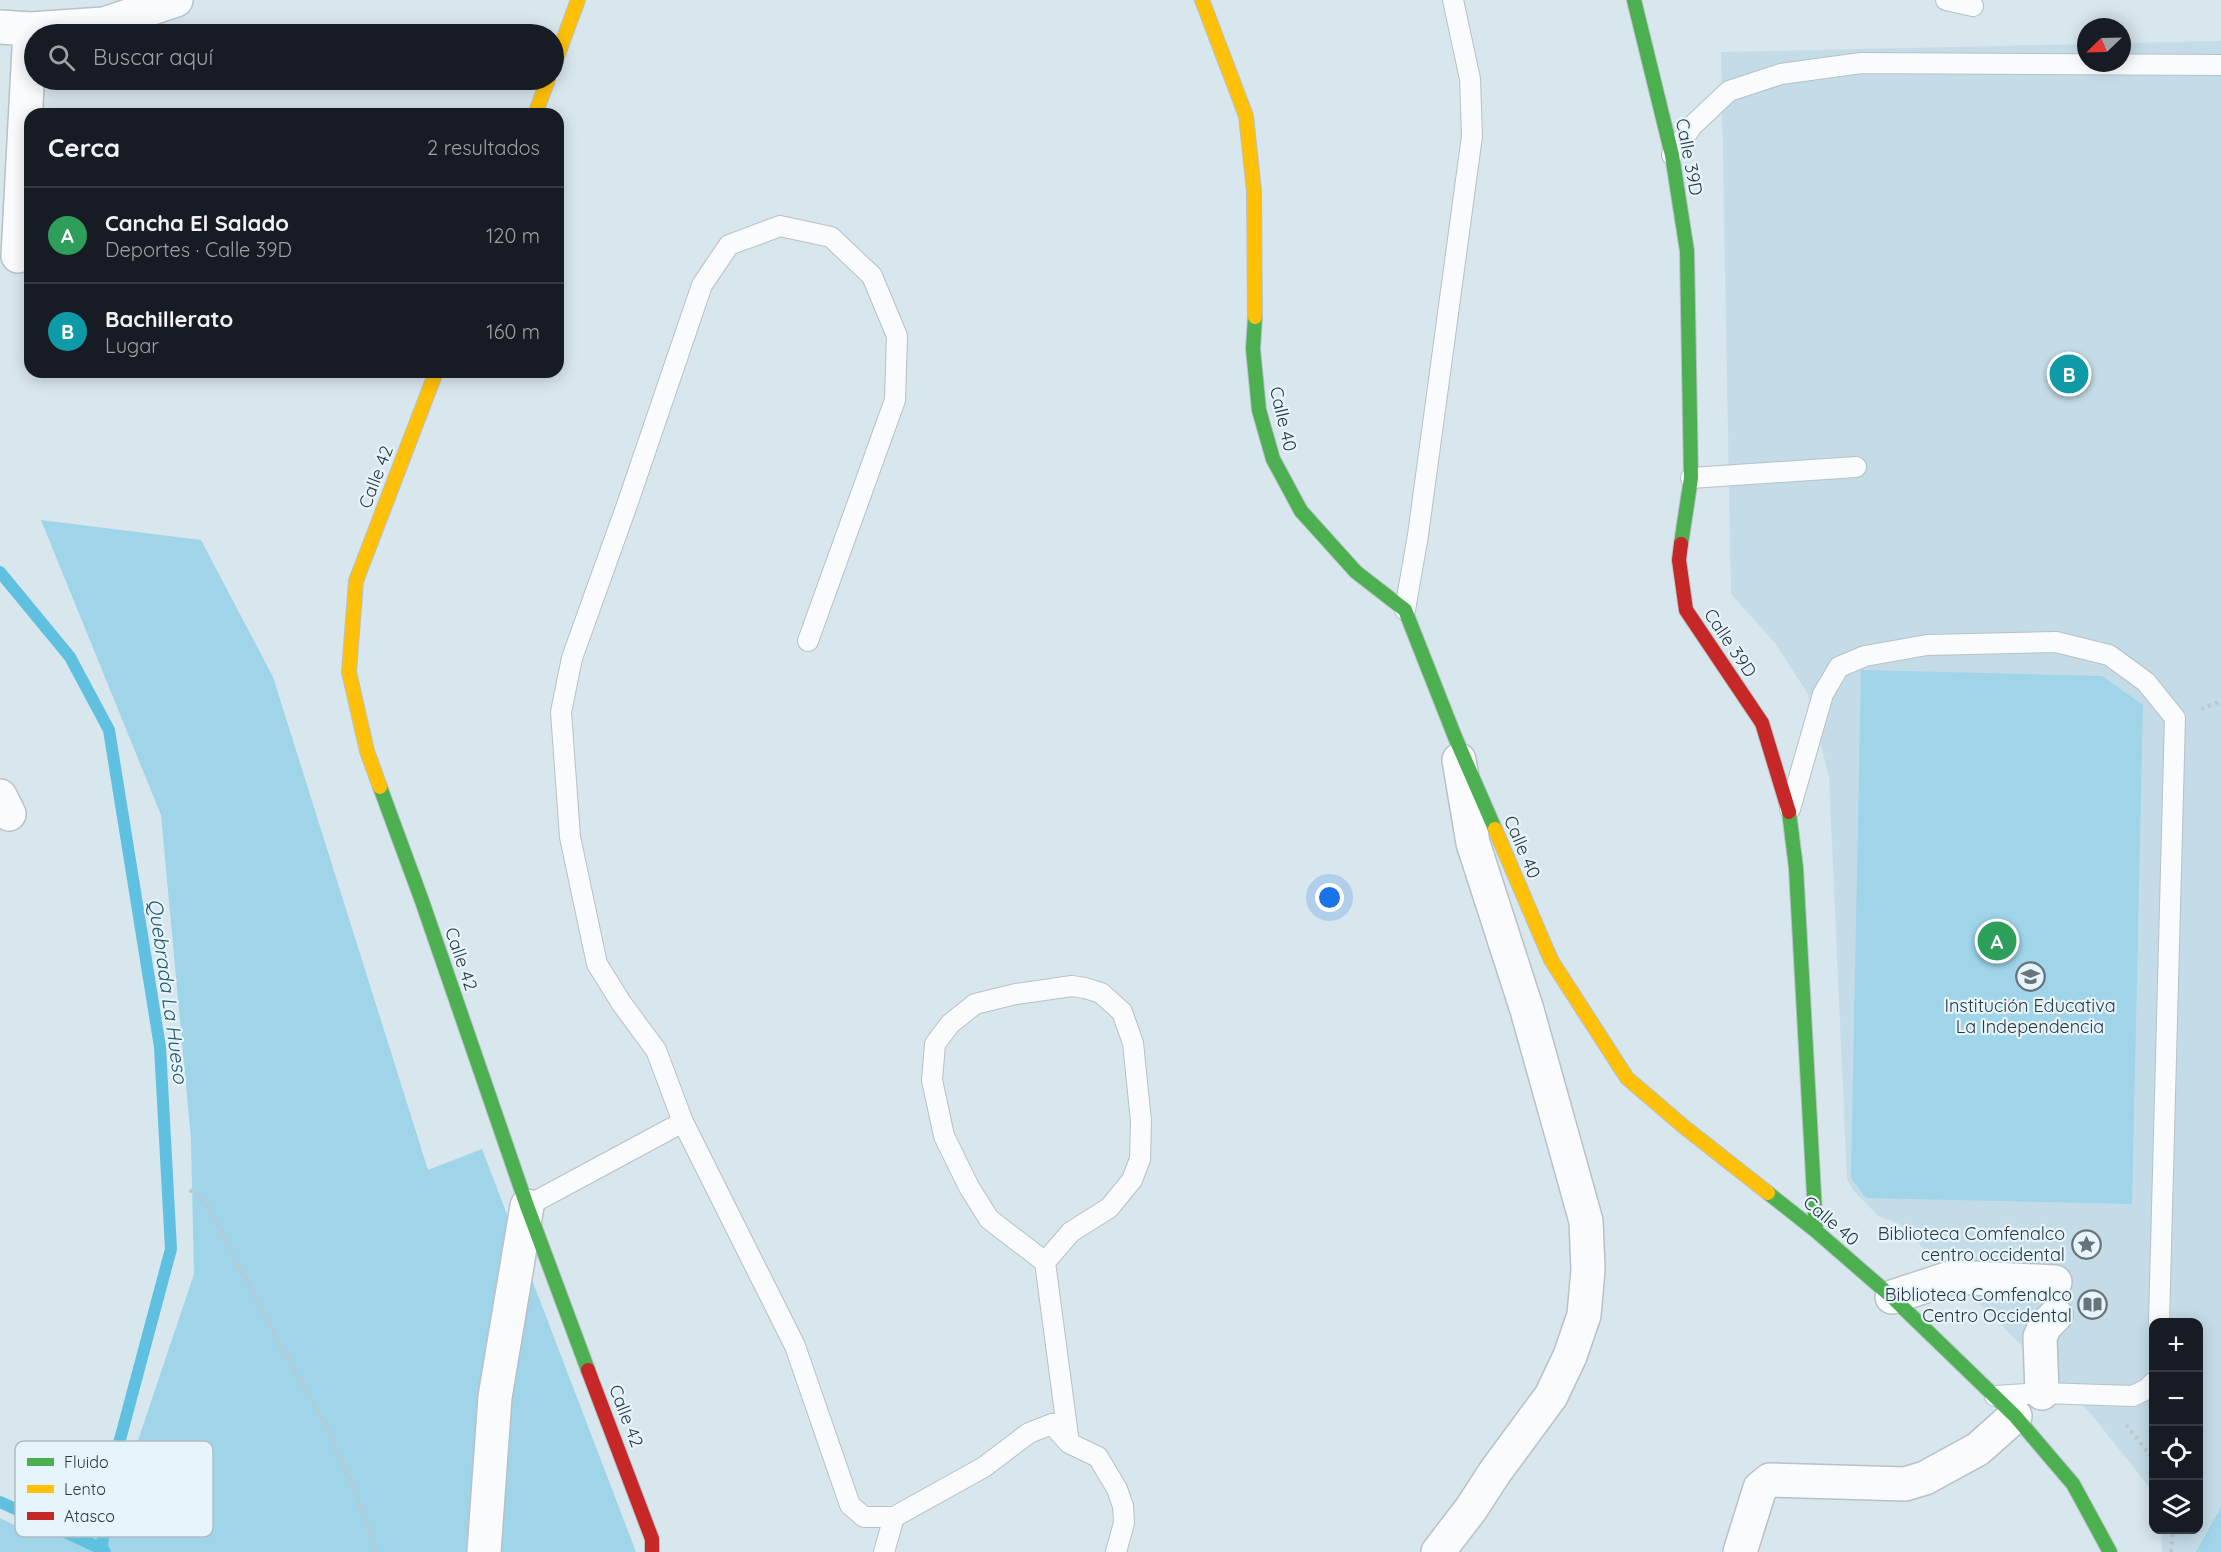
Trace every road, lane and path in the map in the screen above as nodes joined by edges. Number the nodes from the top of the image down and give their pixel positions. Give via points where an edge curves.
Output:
1 (176, 0) edge
2 (578, 0) edge
3 (1202, 0) edge
4 (1453, 0) edge
5 (1634, 0) edge
6 (1947, 0) edge
7 (1973, 6) dead end
8 (104, 24) edge
9 (15, 28) edge
10 (564, 38) edge
11 (2221, 65) edge
12 (544, 90) edge
13 (537, 108) edge
14 (1671, 155) junction
15 (18, 255) dead end
16 (434, 378) edge
17 (1856, 467) dead end
18 (1691, 478) junction
19 (1405, 610) junction
20 (808, 641) dead end
21 (1455, 737) junction
22 (1789, 812) junction
23 (683, 1122) junction
24 (190, 1190) dead end
25 (527, 1206) junction
26 (1816, 1231) junction
27 (1045, 1262) junction
28 (2055, 1282) dead end
29 (1892, 1297) junction
30 (2056, 1315) dead end
31 (2159, 1318) edge
32 (2149, 1387) edge
33 (2042, 1393) junction
34 (2005, 1406) junction
35 (1069, 1443) junction
36 (894, 1517) junction
37 (2172, 1534) edge
38 (377, 1552) edge
39 (484, 1552) edge
40 (652, 1552) edge
41 (884, 1552) edge
42 (1116, 1552) edge
43 (1438, 1552) edge
44 (1740, 1552) edge
45 (2110, 1552) edge
46 (2170, 1552) edge

1 - 8 street
2 - 10 street
3 - 19 street, Calle 40 via 1246,116 1254,191 1253,349 1259,410 1273,459 1301,511 1356,572
4 - 19 lane via 1470,79 1472,136
5 - 14 street, Calle 39D
6 - 7 lane
9 - 15 street
11 - 14 lane via 1862,63 1781,74 1730,91 1692,126
12 - 13 street
14 - 18 street, Calle 39D via 1687,250
16 - 25 street, Calle 42 via 356,581 349,672 367,751
17 - 18 lane
18 - 22 street, Calle 39D via 1680,560 1686,610 1762,723
19 - 21 street, Calle 40
20 - 23 lane via 895,400 897,336 872,276 831,237 780,226 729,244 702,285 572,658 561,712 570,837 597,964 656,1050
21 - 26 street, Calle 40 via 1551,960 1627,1078
21 - 43 street via 1473,843 1527,1010 1586,1221 1588,1270 1584,1316 1551,1396
22 - 26 street, Calle 39D via 1796,868
22 - 31 lane via 1823,694 1839,668 1865,656 1928,645 2056,642 2109,655 2146,682 2175,718
23 - 25 lane
23 - 36 lane via 795,1346 850,1505 864,1517
24 - 38 path via 206,1202 323,1420
25 - 39 street via 495,1397
25 - 40 street, Calle 42 via 652,1539
26 - 29 street, Calle 40
27 - 27 lane via 1071,1232 1109,1208 1132,1180 1140,1159 1141,1121 1133,1043 1122,1012 1101,993 1072,986 975,1004 950,1024 935,1044 932,1080 944,1136 969,1187 989,1220
27 - 35 lane
28 - 29 street via 1953,1277
29 - 34 street, Calle 40
30 - 33 street via 2040,1337
32 - 33 lane via 2133,1396
33 - 34 lane
34 - 44 street via 1978,1449 1925,1478 1905,1484 1770,1480 1760,1488
34 - 45 street, Calle 40 via 2073,1484
35 - 36 lane via 1052,1424 1029,1433 984,1467
35 - 42 lane via 1098,1457 1117,1489 1124,1523
36 - 41 lane
37 - 46 path

